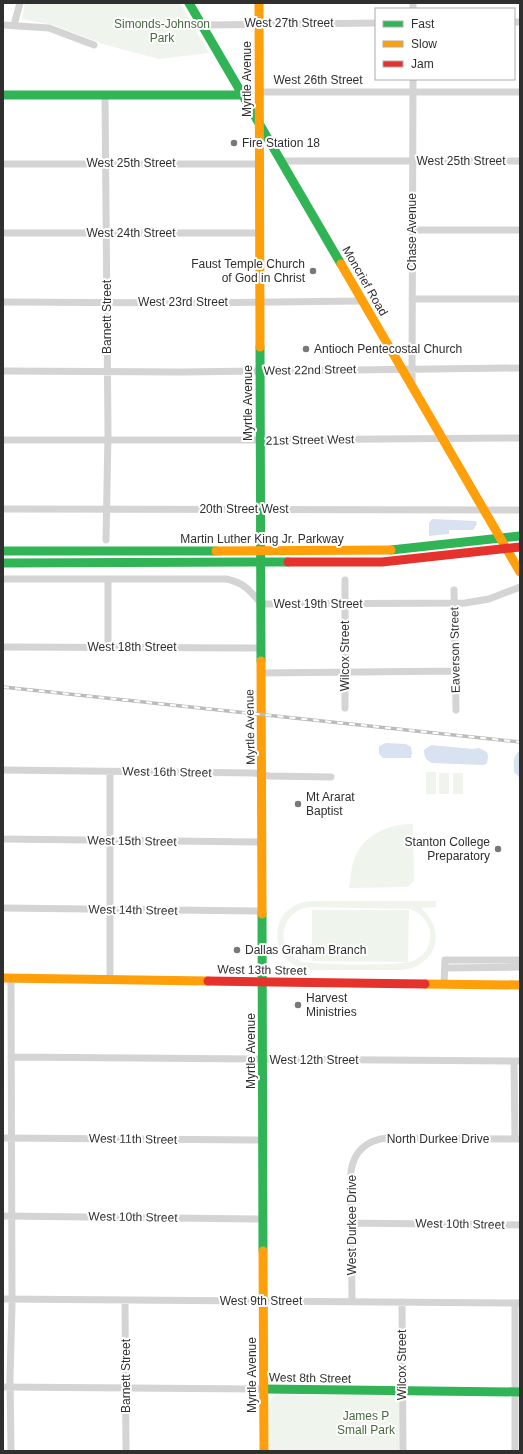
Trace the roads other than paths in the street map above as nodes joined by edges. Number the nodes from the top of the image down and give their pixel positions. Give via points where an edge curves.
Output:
1 (20, 3) edge
2 (189, 3) edge
3 (260, 3) edge
4 (259, 23) junction
5 (375, 23) edge
6 (3, 25) edge
7 (14, 25) junction
8 (202, 25) junction
9 (94, 45) dead end
10 (413, 80) edge
11 (259, 92) junction
12 (412, 92) junction
13 (520, 92) edge
14 (3, 95) edge
15 (105, 95) junction
16 (243, 95) junction
17 (259, 124) junction
18 (281, 161) junction
19 (412, 161) junction
20 (520, 161) edge
21 (3, 164) edge
22 (106, 164) junction
23 (259, 164) junction
24 (412, 230) junction
25 (520, 230) edge
26 (3, 233) edge
27 (107, 233) junction
28 (260, 233) junction
29 (412, 299) junction
30 (520, 299) edge
31 (362, 300) junction
32 (3, 302) edge
33 (107, 302) junction
34 (260, 302) junction
35 (520, 368) edge
36 (407, 369) junction
37 (260, 370) junction
38 (3, 371) edge
39 (107, 371) junction
40 (444, 438) junction
41 (520, 438) edge
42 (3, 440) edge
43 (108, 440) junction
44 (260, 440) junction
45 (3, 509) edge
46 (107, 509) junction
47 (261, 509) junction
48 (485, 510) junction
49 (520, 510) edge
50 (520, 536) edge
51 (501, 539) junction
52 (106, 540) dead end
53 (520, 547) edge
54 (506, 549) junction
55 (3, 551) edge
56 (261, 551) junction
57 (3, 563) edge
58 (260, 563) junction
59 (520, 572) edge
60 (3, 579) edge
61 (108, 579) junction
62 (345, 580) dead end
63 (520, 587) edge
64 (454, 590) dead end
65 (261, 604) junction
66 (345, 604) junction
67 (454, 604) junction
68 (3, 647) edge
69 (108, 647) junction
70 (261, 648) junction
71 (455, 671) junction
72 (345, 672) junction
73 (261, 673) junction
74 (345, 708) dead end
75 (456, 710) dead end
76 (3, 770) edge
77 (110, 772) junction
78 (262, 775) junction
79 (331, 777) dead end
80 (3, 839) edge
81 (110, 841) junction
82 (262, 842) junction
83 (3, 908) edge
84 (110, 910) junction
85 (263, 911) junction
86 (520, 960) edge
87 (520, 967) edge
88 (445, 968) junction
89 (7, 978) edge
90 (110, 980) junction
91 (262, 982) junction
92 (444, 984) junction
93 (520, 985) edge
94 (11, 1057) junction
95 (263, 1060) junction
96 (517, 1061) edge
97 (3, 1138) edge
98 (12, 1138) junction
99 (517, 1139) edge
100 (263, 1140) junction
101 (359, 1151) joint
102 (3, 1216) edge
103 (12, 1216) junction
104 (263, 1219) junction
105 (352, 1223) junction
106 (520, 1224) edge
107 (3, 1299) edge
108 (12, 1299) junction
109 (125, 1301) junction
110 (264, 1301) junction
111 (352, 1302) junction
112 (402, 1302) junction
113 (517, 1303) edge
114 (6, 1387) edge
115 (126, 1388) junction
116 (264, 1389) junction
117 (402, 1391) junction
118 (518, 1392) edge
119 (11, 1451) edge
120 (126, 1451) edge
121 (264, 1451) edge
122 (403, 1451) edge
123 (515, 1451) edge

1 - 7 street
2 - 8 main road, Moncrief Road
3 - 4 main road, Myrtle Avenue
4 - 5 street, West 27th Street
4 - 8 street, West 27th Street
4 - 11 main road, Myrtle Avenue
6 - 7 street
7 - 9 street via 49,28
8 - 16 main road, Moncrief Road
10 - 12 street, Chase Avenue
11 - 12 street, West 26th Street
11 - 17 main road, Myrtle Avenue
12 - 13 street, West 26th Street
12 - 19 street, Chase Avenue
14 - 15 main road
15 - 16 main road
15 - 22 street, Barnett Street
16 - 17 main road, Moncrief Road
17 - 18 main road, Moncrief Road
17 - 23 main road, Myrtle Avenue
18 - 19 street, West 25th Street
18 - 31 main road, Moncrief Road
19 - 20 street, West 25th Street
19 - 24 street, Chase Avenue
21 - 22 street, West 25th Street
22 - 23 street, West 25th Street
22 - 27 street, Barnett Street
23 - 28 main road, Myrtle Avenue
24 - 25 street
24 - 29 street, Chase Avenue
26 - 27 street, West 24th Street
27 - 28 street, West 24th Street
27 - 33 street, Barnett Street
28 - 34 main road, Myrtle Avenue
29 - 30 street
29 - 36 street, Chase Avenue
31 - 34 street, West 23rd Street
31 - 36 main road, Moncrief Road
32 - 33 street, West 23rd Street
33 - 34 street, West 23rd Street
33 - 39 street, Barnett Street
34 - 37 main road, Myrtle Avenue
35 - 36 street, West 22nd Street
36 - 37 street, West 22nd Street
36 - 40 main road, Moncrief Road via 412,384
37 - 39 street, West 22nd Street
37 - 44 main road, Myrtle Avenue
38 - 39 street, West 22nd Street
39 - 43 street, Barnett Street
40 - 41 street, 21st Street West
40 - 44 street, 21st Street West
40 - 48 main road, Moncrief Road
42 - 43 street, 21st Street West
43 - 44 street, 21st Street West
43 - 46 street, Barnett Street
44 - 47 main road, Myrtle Avenue
45 - 46 street, 20th Street West
46 - 47 street, 20th Street West
46 - 52 street, Barnett Street
47 - 48 street, 20th Street West
47 - 56 main road, Myrtle Avenue
48 - 49 street, 20th Street West
48 - 51 main road, Moncrief Road
50 - 51 main road, Martin Luther King Jr. Parkway
51 - 54 main road, Moncrief Road
51 - 56 main road, Martin Luther King Jr. Parkway via 402,550
53 - 54 main road, Martin Luther King Jr. Parkway
54 - 58 main road, Martin Luther King Jr. Parkway via 411,560
54 - 59 main road, Moncrief Road
55 - 56 main road, Martin Luther King Jr. Parkway
56 - 58 main road, Myrtle Avenue
57 - 58 main road, Martin Luther King Jr. Parkway
58 - 65 main road, Myrtle Avenue
60 - 61 street, West 19th Street
61 - 65 street, West 19th Street via 226,578 247,587
61 - 69 street
62 - 66 street, Wilcox Street
63 - 67 street, West 19th Street via 488,599
64 - 67 street, Eaverson Street
65 - 66 street, West 19th Street
65 - 70 main road, Myrtle Avenue
66 - 67 street, West 19th Street
66 - 72 street, Wilcox Street
67 - 71 street, Eaverson Street
68 - 69 street, West 18th Street
69 - 70 street, West 18th Street
70 - 73 main road, Myrtle Avenue
71 - 72 street
71 - 75 street, Eaverson Street
72 - 73 street
72 - 74 street, Wilcox Street
73 - 78 main road, Myrtle Avenue
76 - 77 street, West 16th Street
77 - 78 street, West 16th Street
77 - 81 street
78 - 79 street, West 16th Street
78 - 82 main road, Myrtle Avenue
80 - 81 street, West 15th Street
81 - 82 street, West 15th Street
81 - 84 street
82 - 85 main road, Myrtle Avenue
83 - 84 street, West 14th Street
84 - 85 street, West 14th Street
84 - 90 street
85 - 91 main road, Myrtle Avenue
86 - 88 street via 445,960
87 - 88 street
88 - 92 street
89 - 90 main road, West 13th Street
89 - 94 street
90 - 91 main road, West 13th Street
91 - 92 main road, West 13th Street
91 - 95 main road, Myrtle Avenue
92 - 93 main road, West 13th Street
94 - 95 street, West 12th Street
94 - 98 street
95 - 96 street, West 12th Street
95 - 100 main road, Myrtle Avenue
96 - 99 street
97 - 98 street, West 11th Street
98 - 100 street, West 11th Street
98 - 103 street
99 - 101 street, North Durkee Drive via 388,1138 372,1141
100 - 104 main road, Myrtle Avenue
101 - 105 street, West Durkee Drive via 351,1171
102 - 103 street, West 10th Street
103 - 104 street, West 10th Street
103 - 108 street
104 - 110 main road, Myrtle Avenue
105 - 106 street, West 10th Street
105 - 111 street, West Durkee Drive
107 - 108 street, West 9th Street
108 - 109 street, West 9th Street
108 - 114 street
109 - 110 street, West 9th Street
109 - 115 street, Barnett Street
110 - 111 street, West 9th Street
110 - 116 main road, Myrtle Avenue
111 - 112 street, West 9th Street
112 - 113 street, West 9th Street
112 - 117 street, Wilcox Street
113 - 118 street
114 - 115 street, West 8th Street
114 - 119 street
115 - 116 street, West 8th Street
115 - 120 street, Barnett Street
116 - 117 main road, West 8th Street
116 - 121 main road, Myrtle Avenue
117 - 118 main road, West 8th Street
117 - 122 street, Wilcox Street
118 - 123 street

